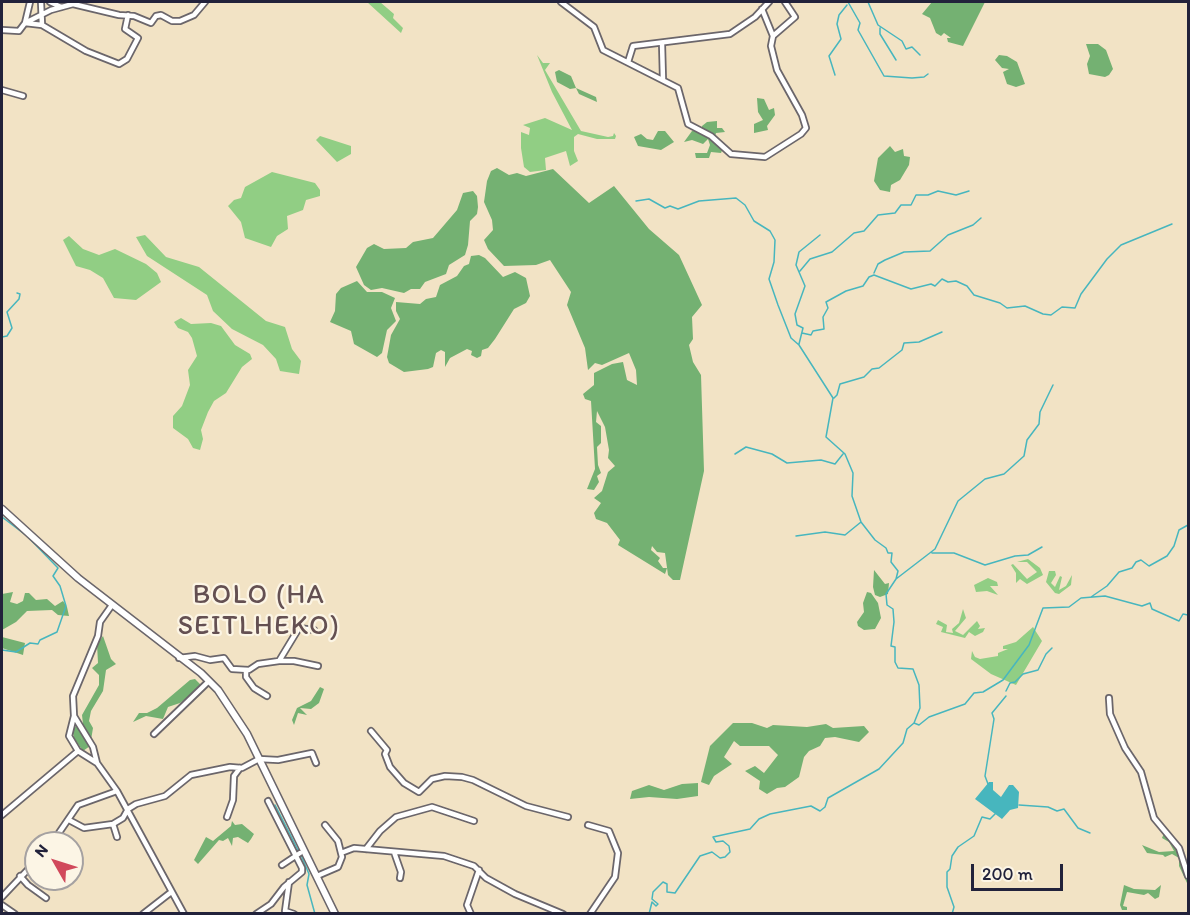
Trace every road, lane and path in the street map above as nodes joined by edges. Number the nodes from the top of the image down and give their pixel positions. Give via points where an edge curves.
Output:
1 (30, 2) edge
2 (40, 2) edge
3 (50, 2) edge
4 (205, 2) edge
5 (561, 2) edge
6 (769, 2) edge
7 (785, 2) edge
8 (61, 7) junction
9 (762, 9) junction
10 (42, 14) junction
11 (128, 15) junction
12 (25, 23) junction
13 (42, 26) junction
14 (2, 30) edge
15 (773, 36) junction
16 (662, 43) junction
17 (628, 62) junction
18 (663, 80) junction
19 (2, 90) edge
20 (23, 96) dead end
21 (2, 509) edge
22 (112, 605) junction
23 (314, 630) dead end
24 (179, 658) junction
25 (279, 661) junction
26 (318, 666) dead end
27 (246, 671) junction
28 (209, 681) junction
29 (267, 696) dead end
30 (1109, 699) dead end
31 (74, 716) junction
32 (371, 731) dead end
33 (154, 734) dead end
34 (78, 751) junction
35 (259, 759) junction
36 (97, 763) junction
37 (316, 763) dead end
38 (240, 768) junction
39 (117, 791) junction
40 (268, 801) dead end
41 (128, 809) junction
42 (2, 815) edge
43 (568, 817) dead end
44 (226, 818) dead end
45 (69, 820) junction
46 (474, 821) dead end
47 (113, 824) junction
48 (325, 825) dead end
49 (588, 825) dead end
50 (61, 831) edge
51 (117, 837) dead end
52 (366, 849) junction
53 (305, 850) junction
54 (394, 852) junction
55 (341, 853) junction
56 (297, 855) junction
57 (282, 865) dead end
58 (478, 870) junction
59 (24, 872) edge
60 (20, 876) junction
61 (317, 876) junction
62 (1188, 876) edge
63 (400, 878) dead end
64 (290, 882) junction
65 (170, 892) junction
66 (2, 897) edge
67 (46, 898) dead end
68 (2, 905) edge
69 (12, 913) edge
70 (143, 914) edge
71 (184, 914) edge
72 (256, 914) edge
73 (294, 914) edge
74 (335, 914) edge
75 (471, 914) edge
76 (563, 914) edge
77 (590, 914) edge

1 - 12 street
2 - 10 street
3 - 8 street
4 - 11 street via 194,15 180,21 161,15 152,23
5 - 17 street via 594,27 603,50
6 - 9 street
7 - 15 street via 795,17
8 - 10 street
8 - 11 street via 73,4
9 - 15 street
9 - 16 street via 730,34
10 - 12 street
10 - 13 street
11 - 13 street via 125,29 138,38 127,59 118,64
12 - 13 street
12 - 14 street via 20,31
15 - 18 street via 771,46 777,70 806,128 765,157 731,154 711,136 688,124 680,90
16 - 17 street via 633,46
16 - 18 street
17 - 18 street
19 - 20 street
21 - 22 main road
22 - 24 main road
22 - 31 street via 100,622 78,680 73,696
23 - 25 street via 299,628
24 - 27 street via 224,658 232,669
24 - 28 main road
25 - 26 street
25 - 27 street via 258,664
27 - 29 street via 254,688
28 - 33 street
28 - 35 main road via 232,708
30 - 62 street via 1110,714 1141,772 1154,818 1179,848
31 - 34 street via 69,736
31 - 36 street via 93,747
32 - 43 street via 387,750 390,767 419,792 432,779 462,777 526,806
34 - 36 street
34 - 42 street
35 - 37 street via 278,760 312,753
35 - 38 street
35 - 53 main road
36 - 39 street
38 - 41 street via 191,776 165,796
38 - 44 street via 234,776 233,800
39 - 41 street
39 - 45 street via 78,805
40 - 56 street
41 - 47 street
41 - 65 street
45 - 47 street via 84,828
45 - 50 street
46 - 52 street via 432,807 396,818
47 - 51 street
48 - 55 street via 338,841
49 - 77 street via 609,831 618,852 615,877
52 - 54 street
52 - 55 street
53 - 56 street
53 - 61 main road
54 - 58 street via 444,856
54 - 63 street
55 - 61 street via 338,867
56 - 57 street
56 - 64 street via 302,872
58 - 75 street via 467,905
58 - 76 street via 515,894
59 - 60 street
60 - 66 street
60 - 67 street
61 - 74 main road
64 - 72 street
64 - 73 street via 285,911
65 - 70 street
65 - 71 street
68 - 69 street

